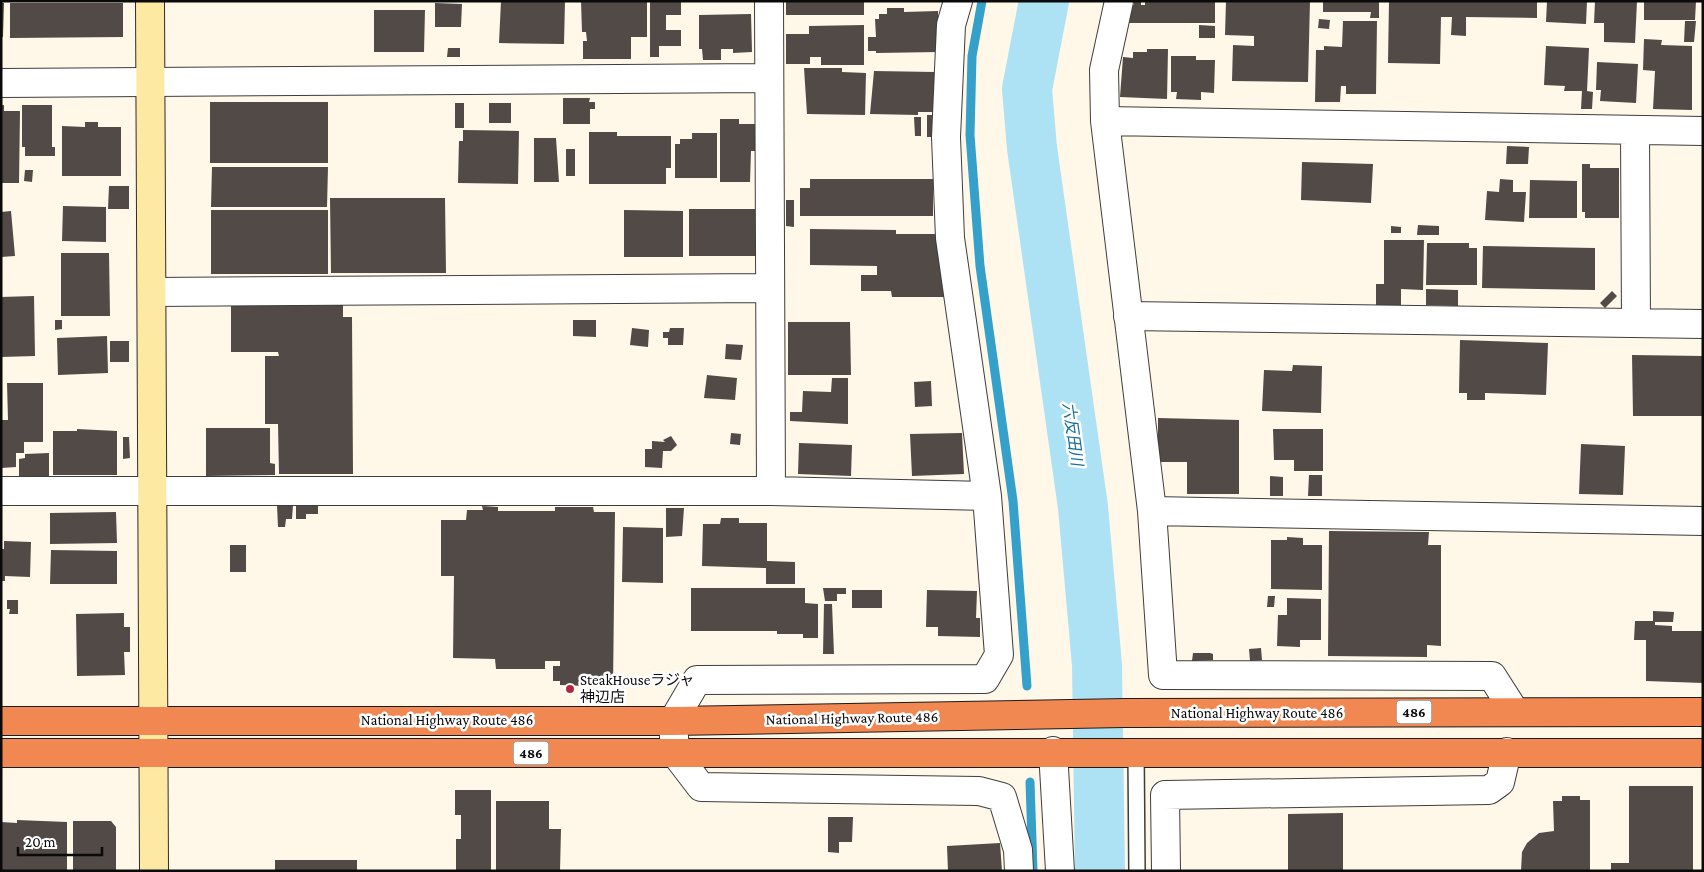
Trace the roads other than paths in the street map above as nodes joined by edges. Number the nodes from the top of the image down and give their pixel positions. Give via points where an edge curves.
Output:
1 (150, 1) edge
2 (768, 1) edge
3 (958, 1) edge
4 (1120, 1) edge
5 (769, 78) junction
6 (150, 82) junction
7 (1, 83) edge
8 (1105, 122) junction
9 (1636, 130) junction
10 (1703, 131) edge
11 (770, 288) junction
12 (152, 292) junction
13 (1128, 316) junction
14 (1636, 323) junction
15 (1703, 324) edge
16 (1, 491) edge
17 (152, 491) junction
18 (771, 491) junction
19 (987, 496) junction
20 (1152, 511) junction
21 (1703, 521) edge
22 (1515, 712) junction
23 (1703, 712) edge
24 (152, 720) junction
25 (673, 720) junction
26 (1, 721) edge
27 (152, 752) junction
28 (1057, 752) junction
29 (1132, 752) junction
30 (1507, 752) junction
31 (1, 753) edge
32 (674, 753) junction
33 (1703, 753) edge
34 (154, 871) edge
35 (1019, 871) edge
36 (1060, 871) edge
37 (1137, 871) edge
38 (1166, 871) edge

1 - 6 street
2 - 5 street
3 - 19 street via 951,26 946,137 950,238
4 - 8 street via 1104,70
5 - 6 street
5 - 11 street
6 - 7 street
6 - 12 street
8 - 9 street
8 - 13 street
9 - 10 street
9 - 14 street
11 - 12 street
11 - 18 street
12 - 17 street
13 - 14 street
13 - 20 street
14 - 15 street
16 - 17 street
17 - 18 street
17 - 24 street
18 - 19 street
19 - 25 street via 999,655 985,678 698,680
20 - 21 street
20 - 22 street via 1163,675 1492,676
22 - 23 highway, National Highway Route 486 / 486
22 - 25 highway, National Highway Route 486 / 486 via 1125,713
24 - 25 highway, National Highway Route 486 / 486
24 - 26 highway, National Highway Route 486 / 486
24 - 27 street
25 - 32 street
27 - 31 highway, 486
27 - 32 highway, 486
27 - 34 street
28 - 29 highway, 486
28 - 32 highway, 486
28 - 36 street
29 - 30 highway, 486
29 - 37 lane
30 - 33 highway, 486
30 - 38 street via 1500,782 1489,790 1165,795
32 - 35 street via 701,787 978,791 1002,797 1018,850

